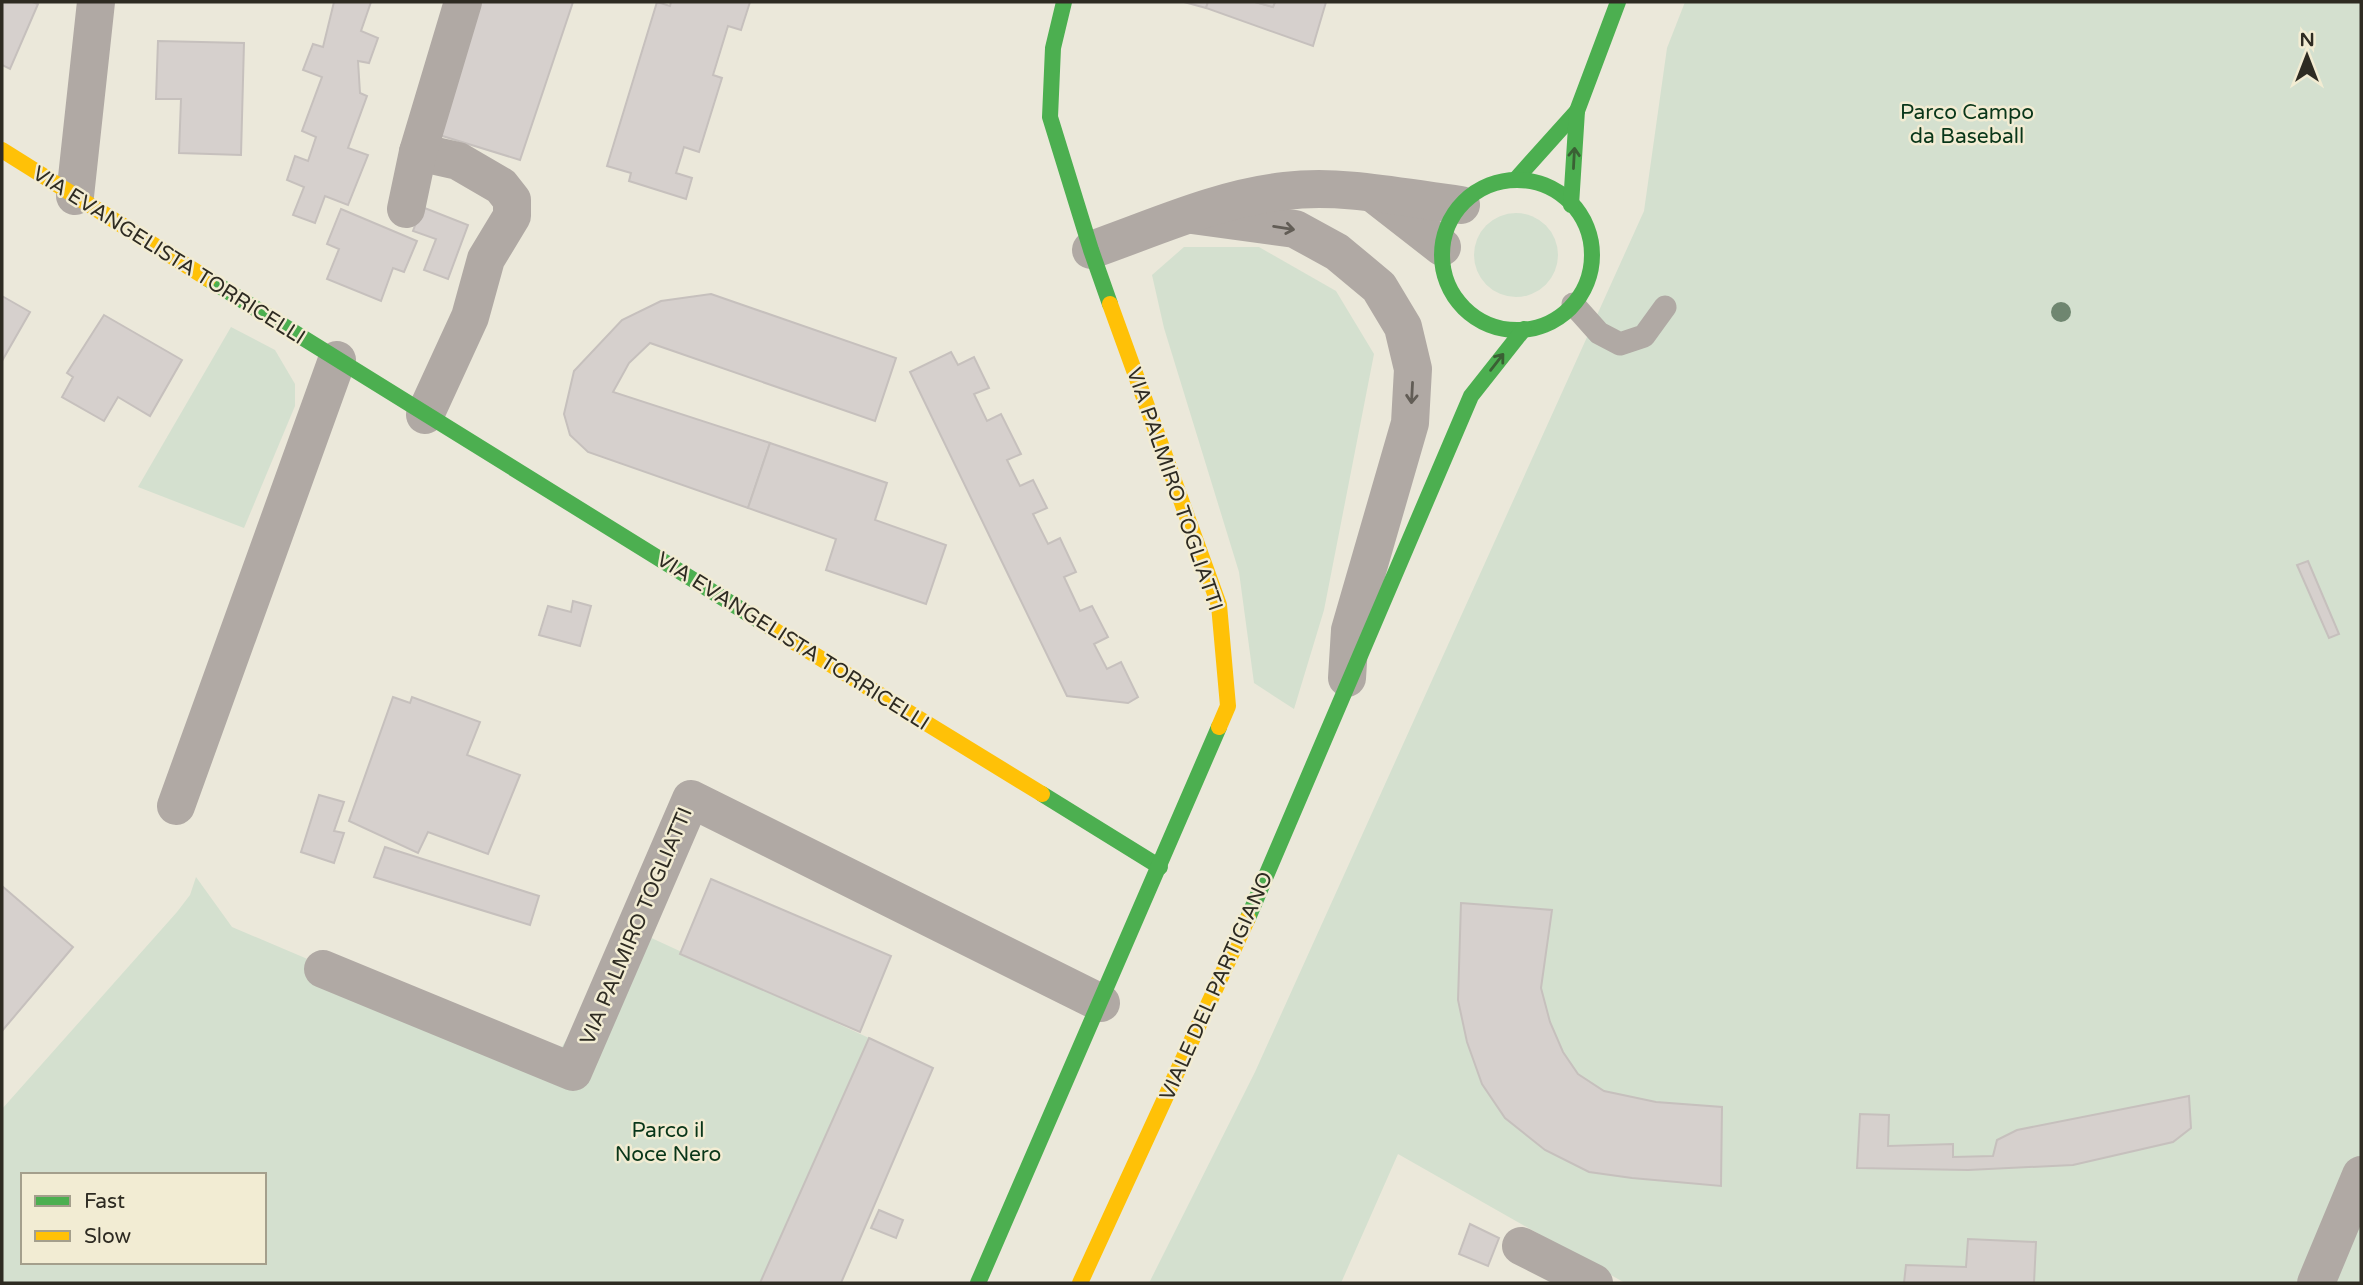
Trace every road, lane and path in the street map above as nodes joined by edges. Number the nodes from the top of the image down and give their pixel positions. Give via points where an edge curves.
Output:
1 (96, 2) edge
2 (463, 2) edge
3 (1064, 2) edge
4 (1618, 2) edge
5 (1577, 111) junction
6 (2, 150) edge
7 (418, 152) junction
8 (1516, 179) junction
9 (1374, 194) junction
10 (75, 196) junction
11 (1461, 205) junction
12 (1571, 205) junction
13 (406, 209) dead end
14 (1192, 215) junction
15 (1442, 247) junction
16 (1091, 250) junction
17 (1573, 304) junction
18 (1665, 307) dead end
19 (1524, 329) junction
20 (337, 359) junction
21 (1472, 369) dead end
22 (1471, 396) junction
23 (425, 415) junction
24 (1347, 687) junction
25 (176, 806) dead end
26 (1160, 867) junction
27 (323, 969) dead end
28 (1101, 1003) junction
29 (2361, 1175) edge
30 (1521, 1246) dead end
31 (978, 1283) edge
32 (1080, 1283) edge
33 (1594, 1283) edge
34 (2316, 1283) edge

1 - 10 street
2 - 7 street
3 - 16 street, VIA PALMIRO TOGLIATTI via 1053,48 1051,117
4 - 5 street
5 - 8 street
12 -> 5 street
6 - 10 street, VIA EVANGELISTA TORRICELLI
7 - 13 street
7 - 23 street via 458,161 501,186 512,200 512,216 486,259 470,317
8 - 11 street via 1492,184
8 - 12 street via 1540,183
9 - 11 street
9 - 14 street via 1330,189 1285,191 1228,201
9 - 15 street
10 - 20 street, VIA EVANGELISTA TORRICELLI
11 - 15 street via 1453,214
12 - 17 street via 1590,235 1592,259 1586,284
14 - 16 street
14 -> 24 street, VIALE DEL PARTIGIANO via 1295,229 1337,252 1378,287 1403,327 1413,369 1410,423 1350,631
15 - 19 street via 1448,286 1473,322
16 - 26 street, VIA PALMIRO TOGLIATTI via 1219,605 1228,706
17 - 18 lane via 1598,334 1620,344 1644,336
17 - 19 street via 1554,320
22 -> 19 street, VIALE DEL PARTIGIANO
20 - 23 street, VIA EVANGELISTA TORRICELLI
20 - 25 street
21 - 22 street
22 - 24 street, VIALE DEL PARTIGIANO
23 - 26 street, VIA EVANGELISTA TORRICELLI
24 - 32 street, VIALE DEL PARTIGIANO via 1250,913
26 - 28 street, VIA PALMIRO TOGLIATTI
27 - 28 street, VIA PALMIRO TOGLIATTI via 573,1072 691,799
28 - 31 street, VIA PALMIRO TOGLIATTI
29 - 34 street
30 - 33 street

